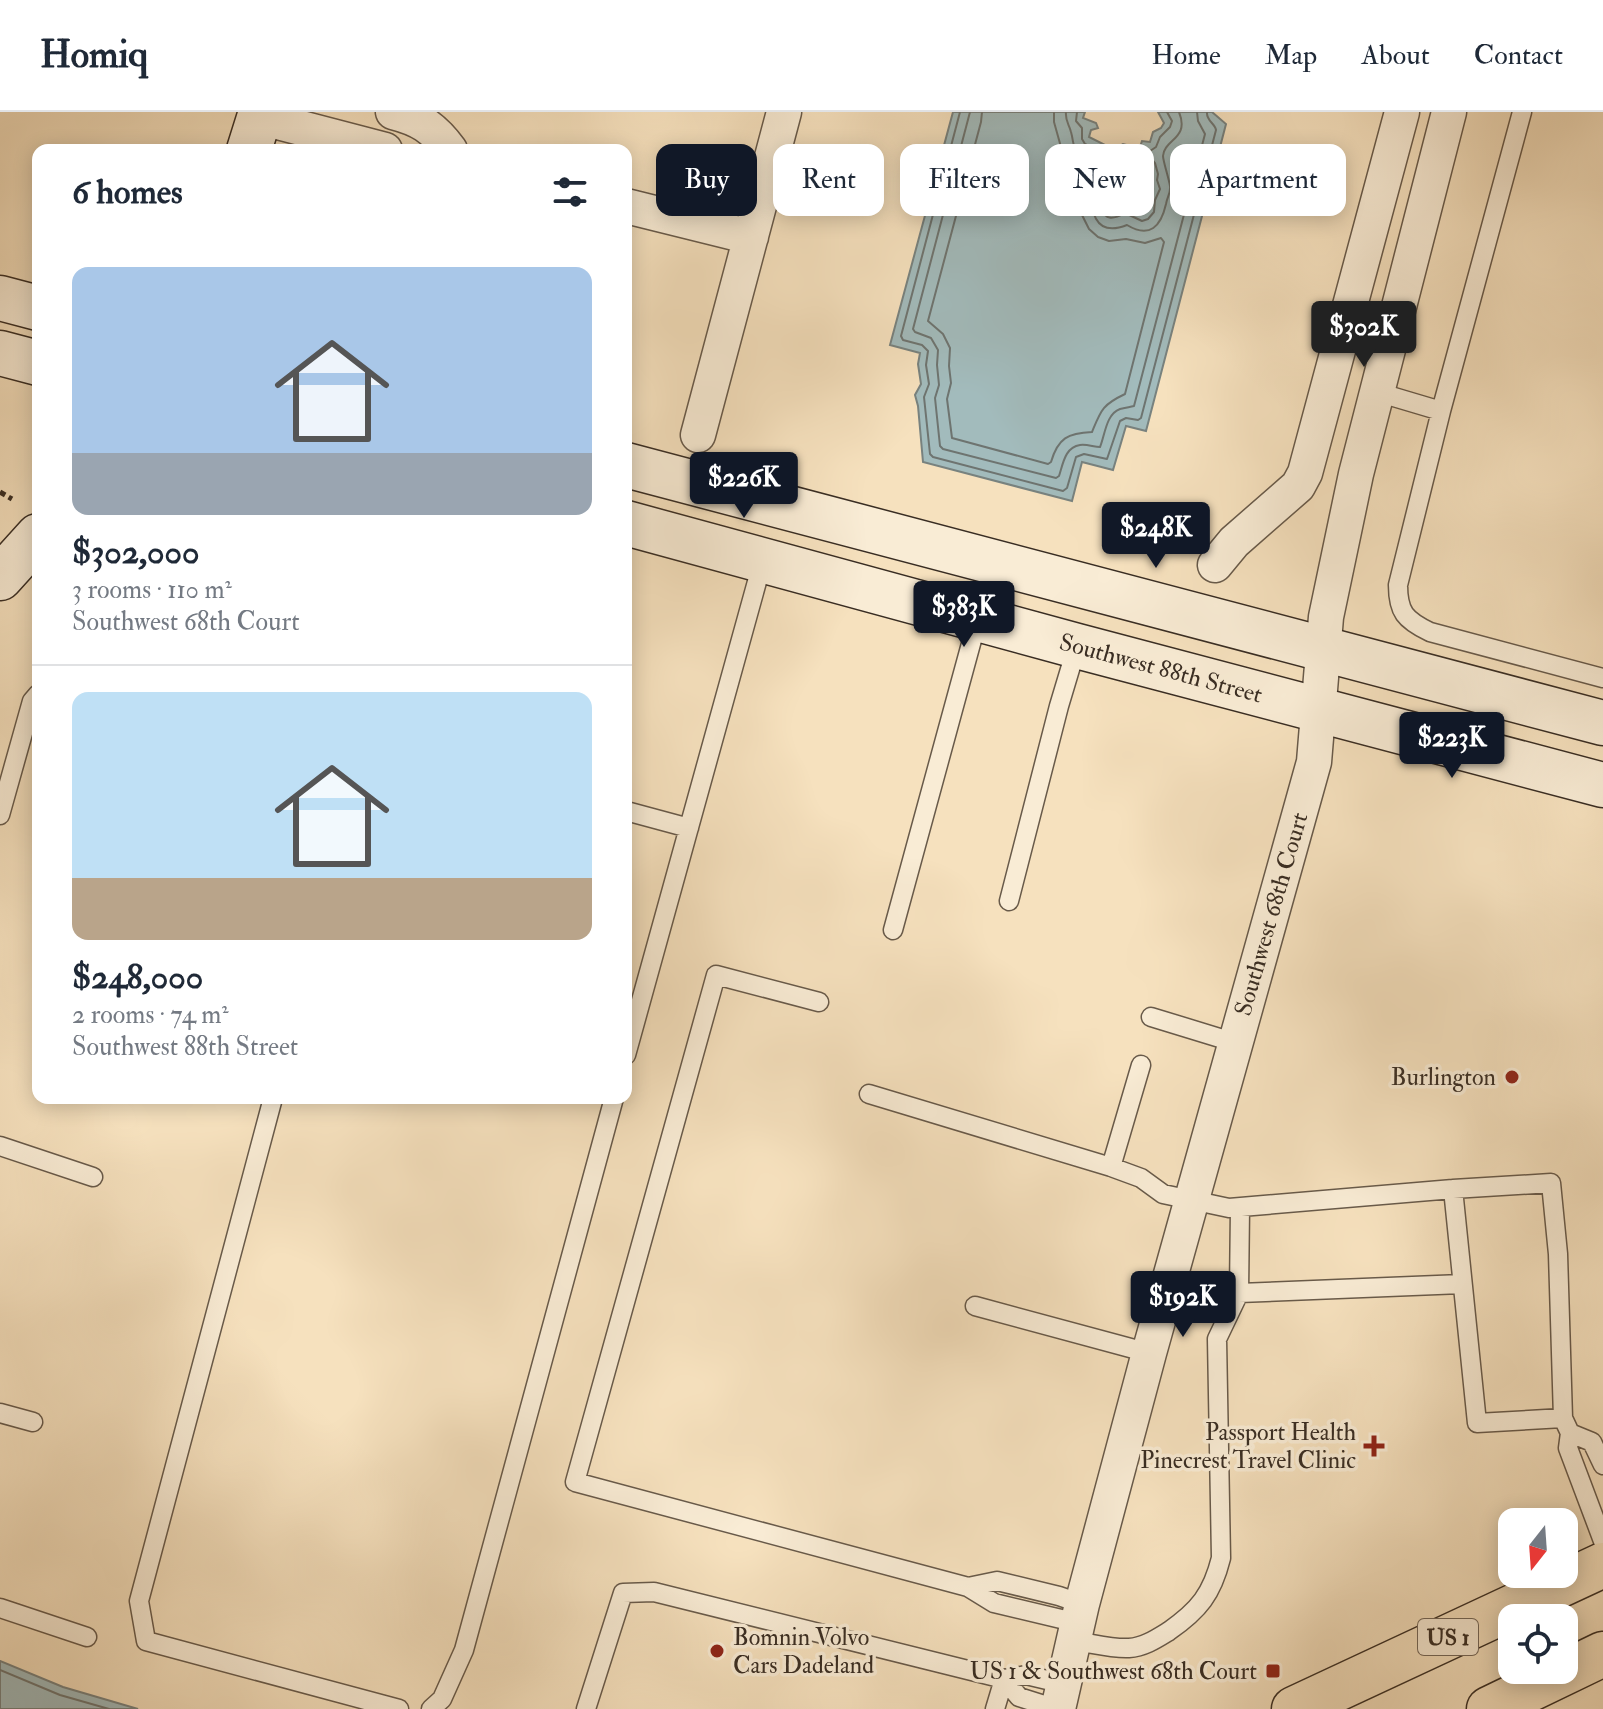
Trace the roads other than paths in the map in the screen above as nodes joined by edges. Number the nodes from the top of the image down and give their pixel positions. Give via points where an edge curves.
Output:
1 (393, 112) edge
2 (784, 112) edge
3 (1402, 112) edge
4 (1449, 112) edge
5 (1522, 112) edge
6 (256, 126) edge
7 (353, 144) edge
8 (446, 144) edge
9 (632, 207) edge
10 (751, 237) junction
11 (0, 298) edge
12 (32, 306) edge
13 (0, 353) edge
14 (32, 361) edge
15 (1377, 392) junction
16 (1441, 411) junction
17 (698, 435) dead end
18 (632, 467) edge
19 (787, 508) junction
20 (632, 525) edge
21 (32, 543) edge
22 (763, 560) junction
23 (1215, 565) dead end
24 (0, 578) edge
25 (978, 618) junction
26 (1077, 646) junction
27 (1323, 649) junction
28 (1603, 678) edge
29 (32, 701) edge
30 (1320, 709) junction
31 (1603, 723) edge
32 (1603, 785) edge
33 (0, 813) edge
34 (632, 813) edge
35 (689, 828) junction
36 (1009, 901) dead end
37 (893, 930) dead end
38 (819, 1002) dead end
39 (1151, 1017) dead end
40 (632, 1033) edge
41 (1236, 1043) junction
42 (1141, 1065) dead end
43 (869, 1094) dead end
44 (271, 1104) edge
45 (612, 1104) edge
46 (0, 1146) edge
47 (1111, 1167) junction
48 (93, 1177) dead end
49 (1453, 1189) junction
50 (1193, 1201) junction
51 (1240, 1208) junction
52 (1462, 1284) junction
53 (1239, 1293) junction
54 (975, 1306) dead end
55 (1149, 1353) junction
56 (0, 1413) edge
57 (33, 1422) dead end
58 (1567, 1425) junction
59 (1603, 1465) edge
60 (1603, 1541) edge
61 (1603, 1565) edge
62 (0, 1608) edge
63 (1078, 1623) junction
64 (87, 1637) dead end
65 (1603, 1654) edge
66 (1004, 1679) junction
67 (1059, 1701) edge
68 (399, 1709) edge
69 (431, 1709) edge
70 (586, 1709) edge
71 (995, 1709) edge
72 (1294, 1709) edge
73 (1489, 1709) edge

1 - 8 street via 414,117
2 - 10 street
3 - 23 street via 1305,473 1298,486
4 - 15 street, Southwest 68th Court
5 - 16 lane
6 - 7 street
9 - 10 street
10 - 17 street
11 - 12 street
13 - 14 street
15 - 16 lane
15 - 27 street, Southwest 68th Court
16 - 28 lane via 1398,585 1403,614 1430,632
18 - 19 street
19 - 22 street
19 - 27 street
20 - 22 street, Southwest 88th Street
21 - 24 street
22 - 25 street, Southwest 88th Street
22 - 35 lane
25 - 26 street, Southwest 88th Street
25 - 37 lane
26 - 30 street, Southwest 88th Street
26 - 36 lane
27 - 30 street, Southwest 68th Court
27 - 31 street
29 - 33 lane
30 - 32 street, Southwest 88th Street
30 - 41 street, Southwest 68th Court via 1314,762
34 - 35 lane
35 - 40 lane
38 - 63 lane via 716,975 575,1482 968,1587 994,1603
39 - 41 lane
41 - 50 street, Southwest 68th Court
42 - 47 lane
43 - 47 lane
44 - 68 lane via 139,1601 146,1641
45 - 69 lane via 464,1650 442,1699
46 - 48 lane
47 - 50 lane via 1141,1178 1163,1194
49 - 51 lane
49 - 52 lane
49 - 58 lane via 1551,1183
50 - 51 lane
50 - 55 street, Southwest 68th Court
51 - 53 lane
52 - 53 lane
52 - 58 lane via 1477,1423
53 - 63 lane via 1217,1339 1221,1558 1216,1579 1198,1608 1140,1646 1125,1648
54 - 55 lane
55 - 63 street, Southwest 68th Court
56 - 57 lane
58 - 59 lane via 1592,1442
58 - 60 lane via 1568,1448
61 - 72 highway, US 1
62 - 64 lane
63 - 67 street, Southwest 68th Court
65 - 73 highway
66 - 67 lane via 1026,1675
66 - 70 lane via 654,1592 623,1593
66 - 71 lane

